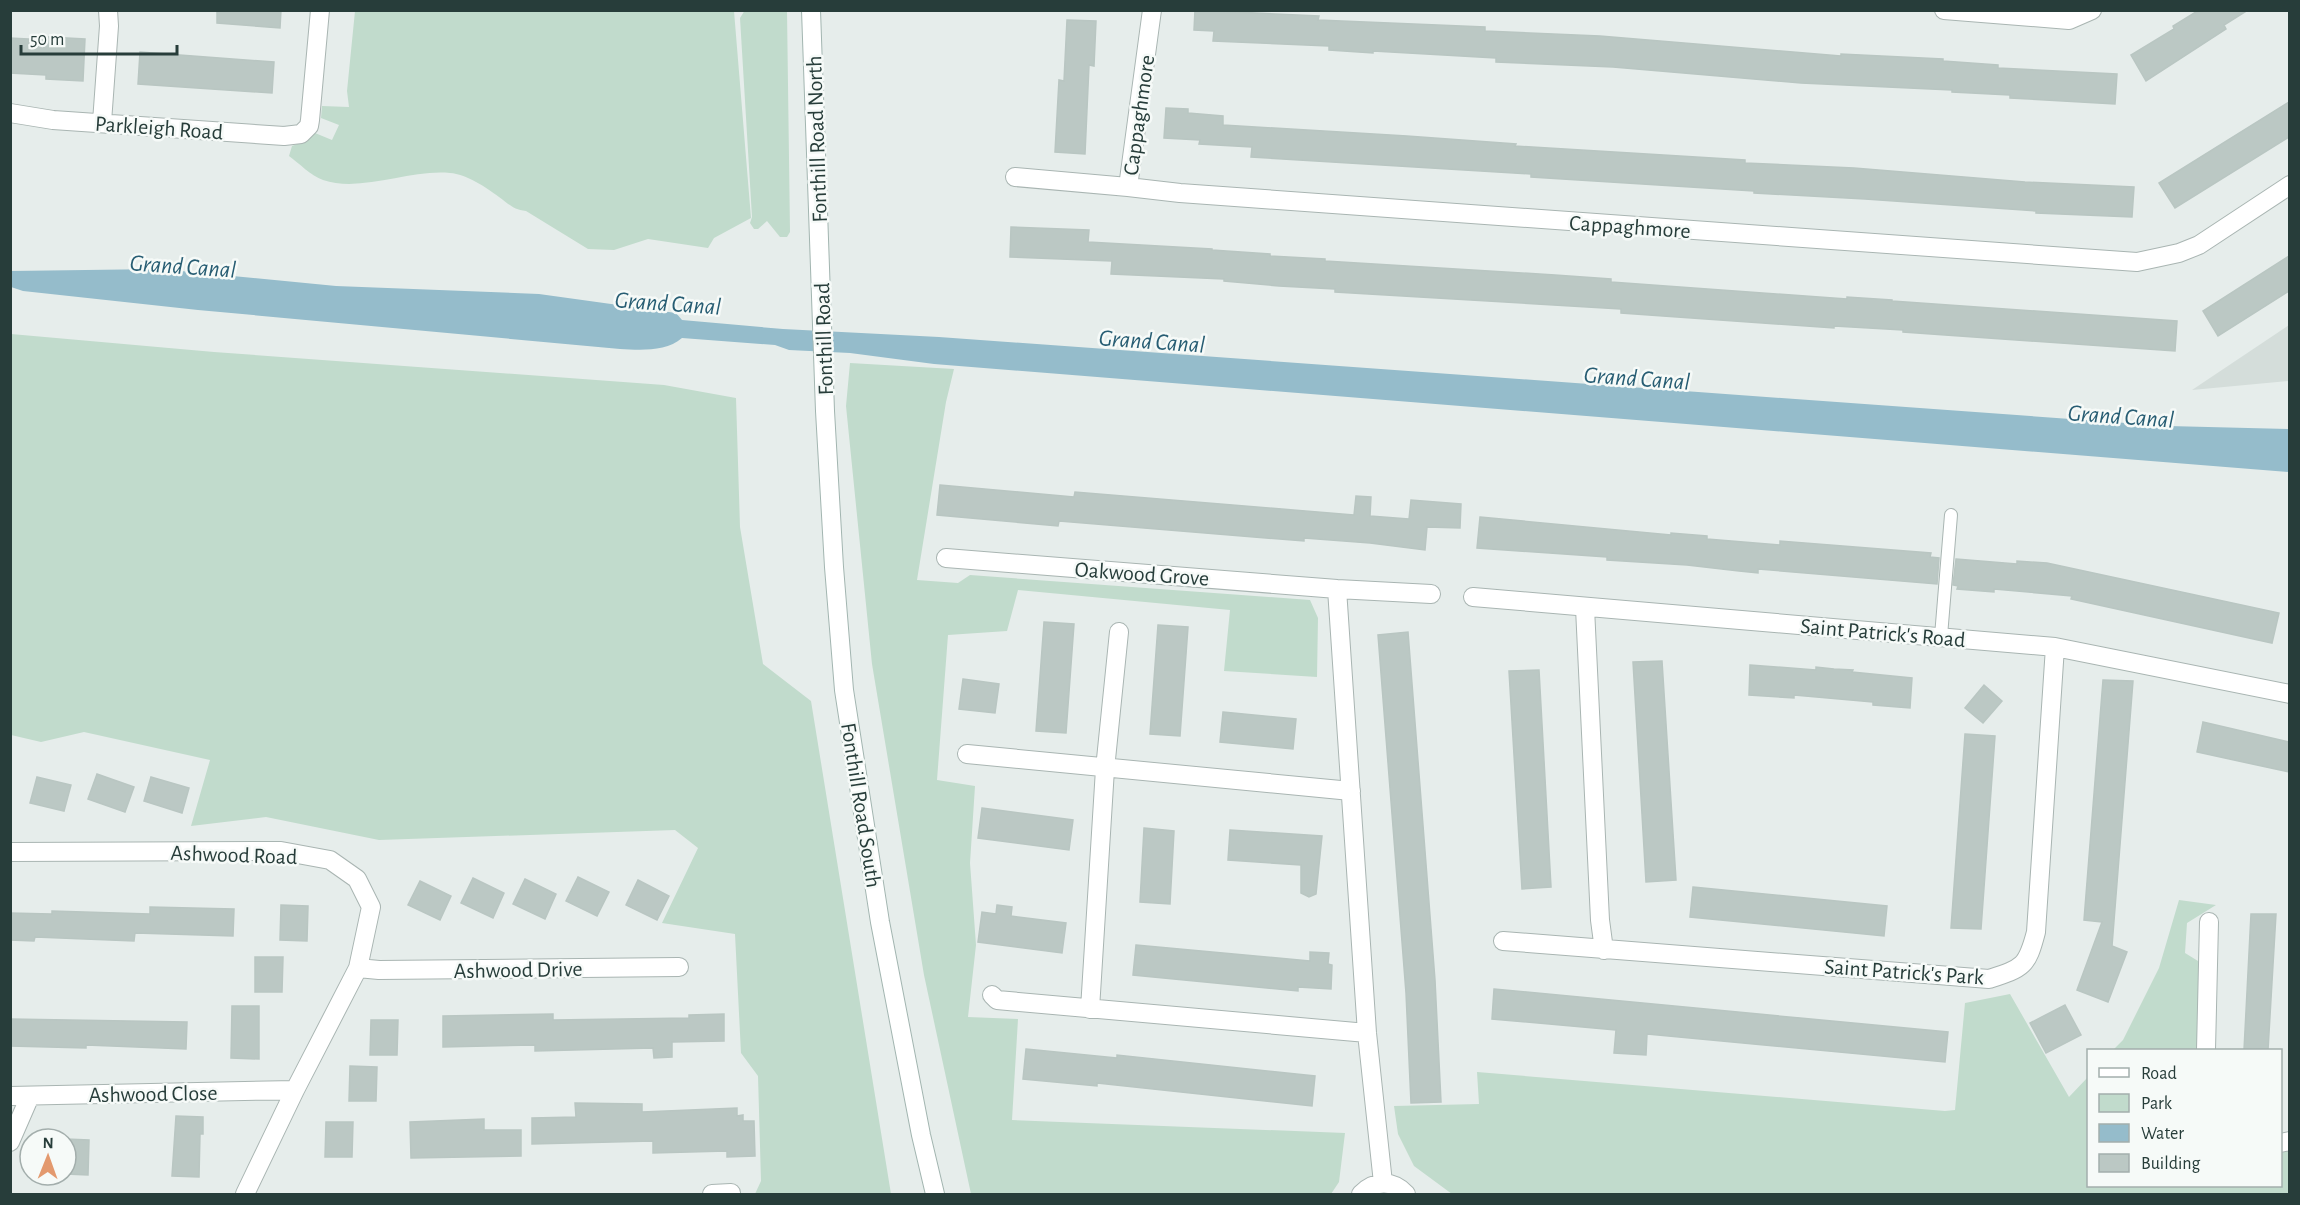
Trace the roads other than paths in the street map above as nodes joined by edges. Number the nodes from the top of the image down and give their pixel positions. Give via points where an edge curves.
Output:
1 (108, 10) edge
2 (320, 10) edge
3 (811, 10) edge
4 (1152, 10) edge
5 (1944, 10) edge
6 (2092, 10) edge
7 (10, 113) edge
8 (102, 122) junction
9 (1015, 177) dead end
10 (2289, 185) edge
11 (1128, 187) junction
12 (821, 267) joint
13 (825, 411) joint
14 (1951, 515) dead end
15 (946, 558) dead end
16 (1337, 589) junction
17 (1431, 594) dead end
18 (1473, 597) dead end
19 (1586, 608) junction
20 (1119, 632) dead end
21 (1941, 636) junction
22 (2055, 646) junction
23 (2289, 694) edge
24 (967, 754) dead end
25 (1105, 769) junction
26 (1351, 791) junction
27 (10, 852) edge
28 (2209, 922) dead end
29 (1503, 941) dead end
30 (1604, 950) junction
31 (679, 967) dead end
32 (358, 968) junction
33 (992, 995) dead end
34 (1090, 1009) junction
35 (1367, 1033) junction
36 (2206, 1049) edge
37 (295, 1090) junction
38 (10, 1096) edge
39 (30, 1096) junction
40 (10, 1142) edge
41 (1383, 1183) junction
42 (251, 1193) edge
43 (731, 1193) edge
44 (712, 1194) edge
45 (935, 1194) edge
46 (1361, 1194) edge
47 (1406, 1194) edge

1 - 8 street
2 - 8 street, Parkleigh Road via 310,120 306,130 297,136
3 - 12 street, Fonthill Road North
4 - 11 street, Cappaghmore
5 - 6 street via 2069,20
7 - 8 street, Parkleigh Road
9 - 11 street
10 - 11 street, Cappaghmore via 2199,245 2137,262
12 - 13 street, Fonthill Road
13 - 45 street, Fonthill Road South via 844,690 880,922
14 - 21 lane
15 - 16 street, Oakwood Grove
16 - 17 street, Oakwood Grove
16 - 26 street
18 - 19 street, Saint Patrick's Road
19 - 21 street, Saint Patrick's Road
19 - 30 street
20 - 25 street
21 - 22 street, Saint Patrick's Road
22 - 23 street, Saint Patrick's Road
22 - 30 street, Saint Patrick's Park via 2036,932 2029,958 2015,971 1989,979
24 - 25 street
25 - 26 street
25 - 34 street
26 - 35 street
27 - 32 street, Ashwood Road via 281,851 330,860 357,879 371,907
28 - 36 street
29 - 30 street, Saint Patrick's Park
31 - 32 street, Ashwood Drive
32 - 37 street, Ashwood Road
33 - 34 street via 997,1000
34 - 35 street
35 - 41 street
37 - 39 street, Ashwood Close
37 - 42 street, Ashwood Road
38 - 39 street, Ashwood Close
39 - 40 street
41 - 46 street
41 - 47 street
43 - 44 street

